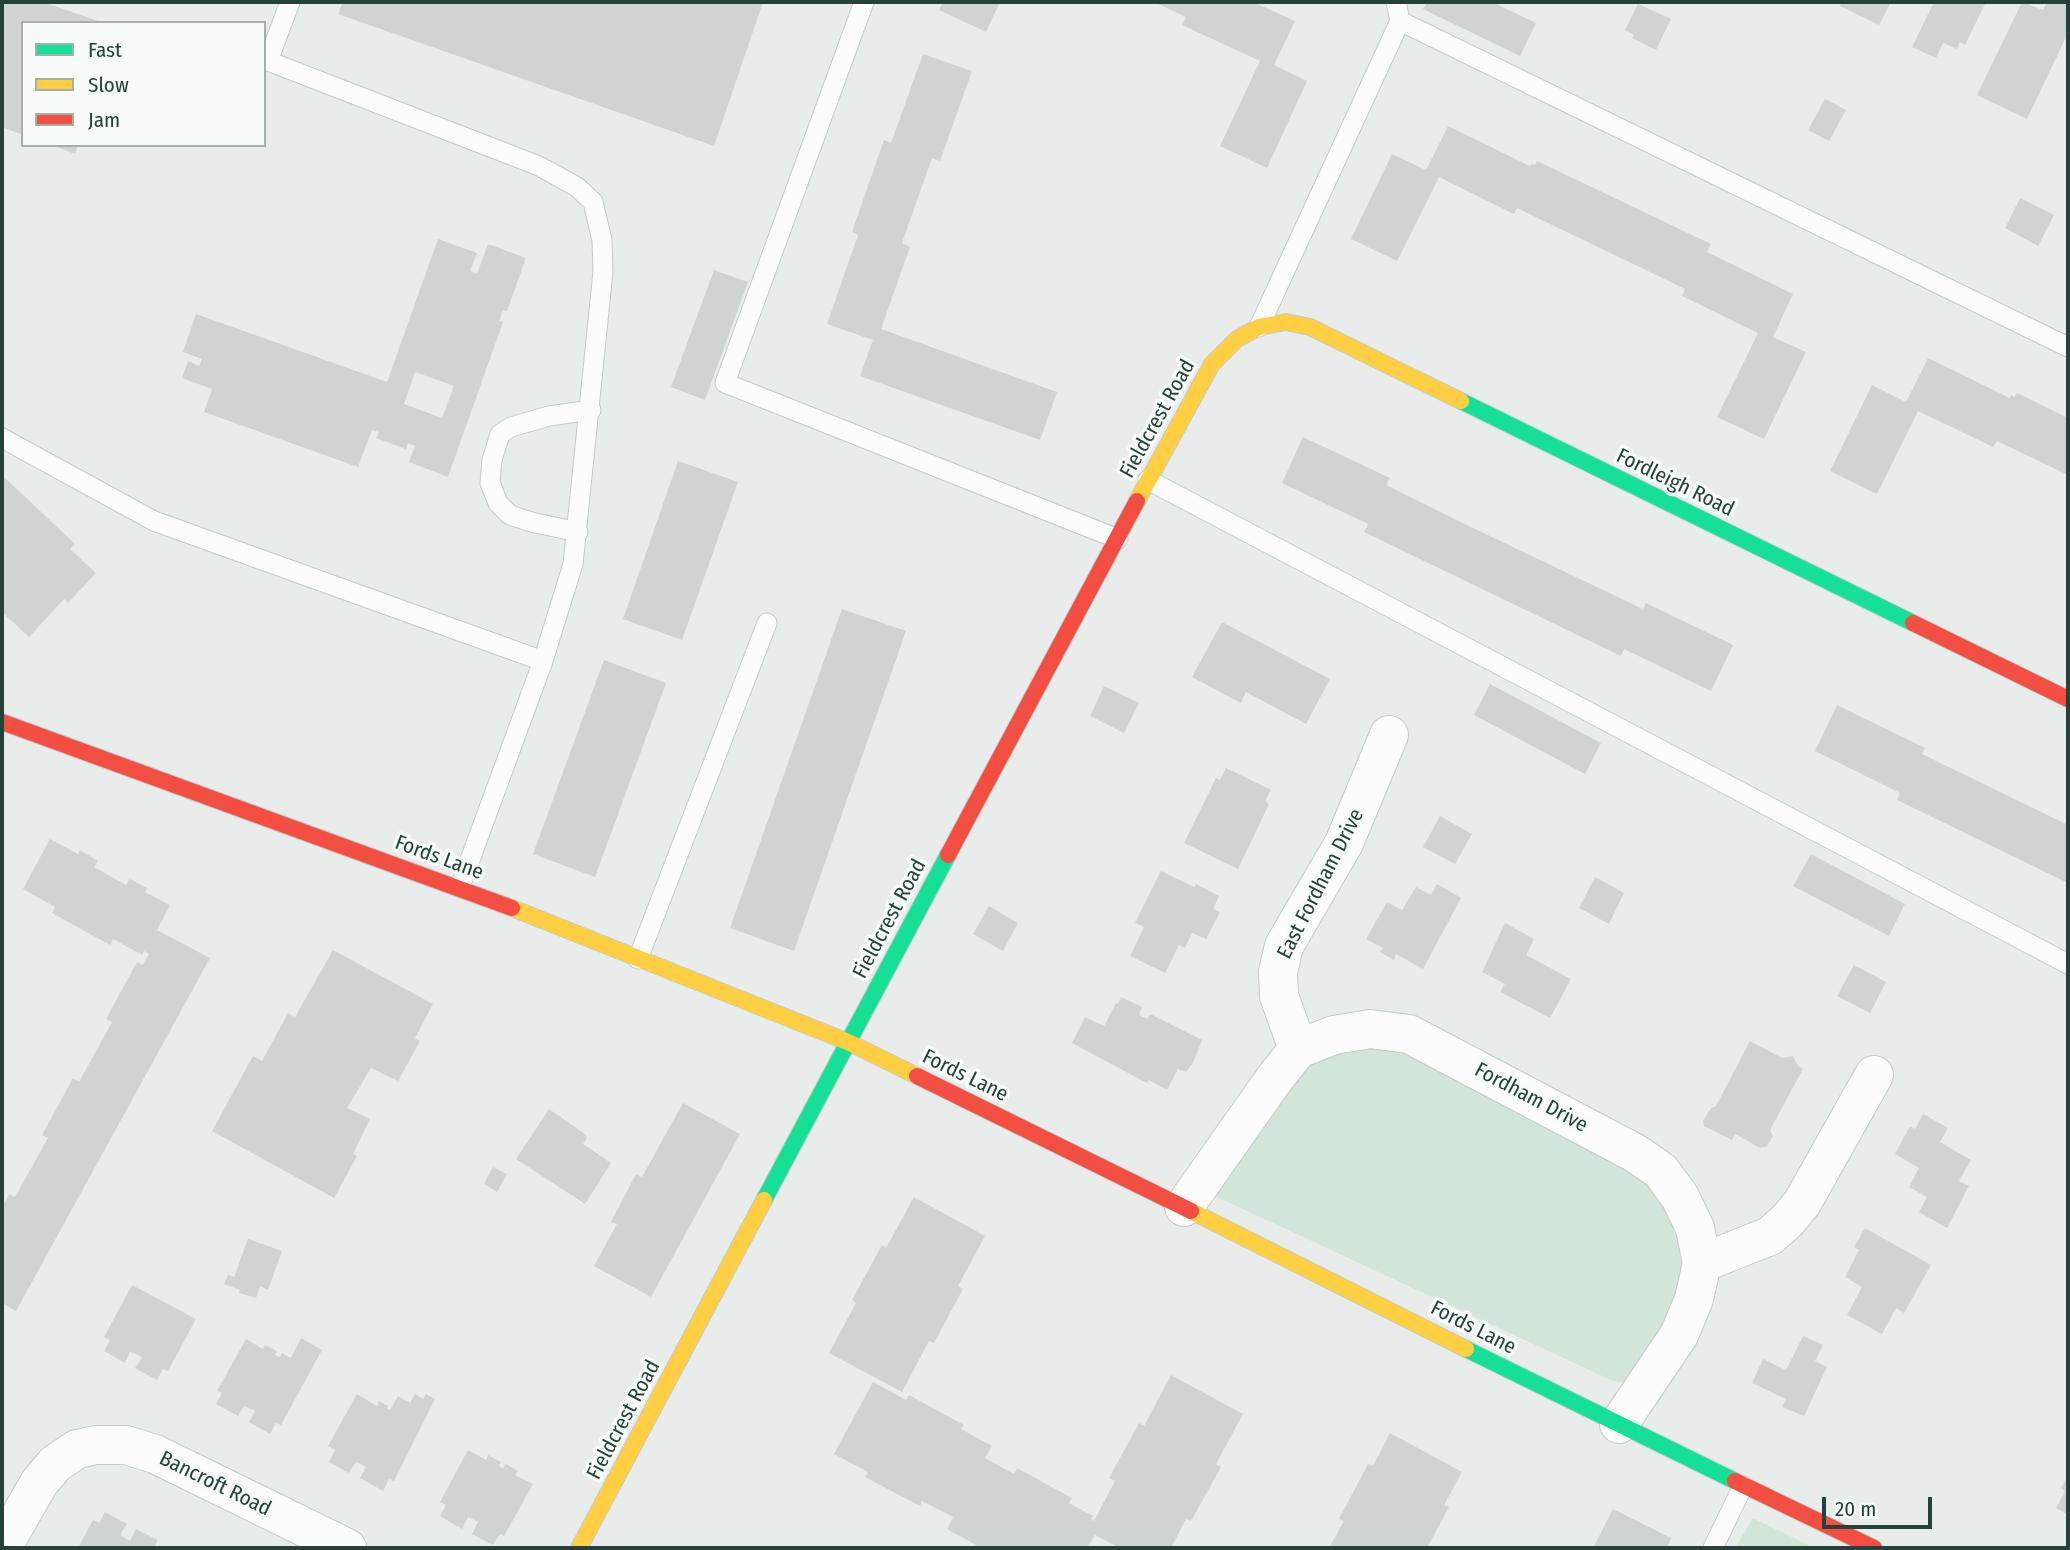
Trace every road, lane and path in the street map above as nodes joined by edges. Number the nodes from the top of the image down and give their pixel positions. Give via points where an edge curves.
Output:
1 (290, 2) edge
2 (864, 2) edge
3 (1398, 11) edge
4 (1259, 327) junction
5 (2068, 346) edge
6 (591, 410) junction
7 (2, 438) edge
8 (1148, 480) junction
9 (578, 532) junction
10 (1118, 539) junction
11 (767, 623) dead end
12 (543, 662) junction
13 (2068, 699) edge
14 (2, 722) edge
15 (1389, 735) dead end
16 (460, 887) junction
17 (638, 959) junction
18 (2068, 964) edge
19 (848, 1042) junction
20 (1298, 1049) junction
21 (1874, 1075) dead end
22 (1184, 1206) junction
23 (1702, 1263) junction
24 (1619, 1424) junction
25 (1743, 1486) junction
26 (2, 1548) edge
27 (347, 1548) edge
28 (579, 1548) edge
29 (1713, 1548) edge
30 (1874, 1548) edge

1 - 6 lane via 268,61 539,166 577,187 593,202 602,240 603,272
2 - 10 lane via 725,383
3 - 4 lane
3 - 5 lane
4 - 8 street, Fieldcrest Road via 1237,339 1212,364
4 - 13 street, Fordleigh Road via 1286,322 1310,327
6 - 9 lane
6 - 9 lane via 511,427 500,434 492,460 490,483 498,503 510,515
7 - 12 lane via 154,521
8 - 10 street, Fieldcrest Road
8 - 18 lane
9 - 12 lane
10 - 19 street, Fieldcrest Road
11 - 17 lane
12 - 16 lane
14 - 16 street, Fords Lane
15 - 20 street, East Fordham Drive via 1344,843 1284,946 1279,996
16 - 17 street, Fords Lane
17 - 19 street, Fords Lane
19 - 22 street, Fords Lane
19 - 28 street, Fieldcrest Road
20 - 22 street
20 - 23 street, Fordham Drive via 1334,1035 1370,1030 1409,1034 1635,1153 1661,1171 1680,1197 1695,1228
21 - 23 street via 1788,1220 1770,1236
22 - 24 street, Fords Lane
23 - 24 street via 1679,1335
24 - 25 street, Fords Lane
25 - 29 lane
25 - 30 street, Fords Lane
26 - 27 street, Bancroft Road via 39,1482 55,1464 77,1449 96,1445 126,1446 155,1454

